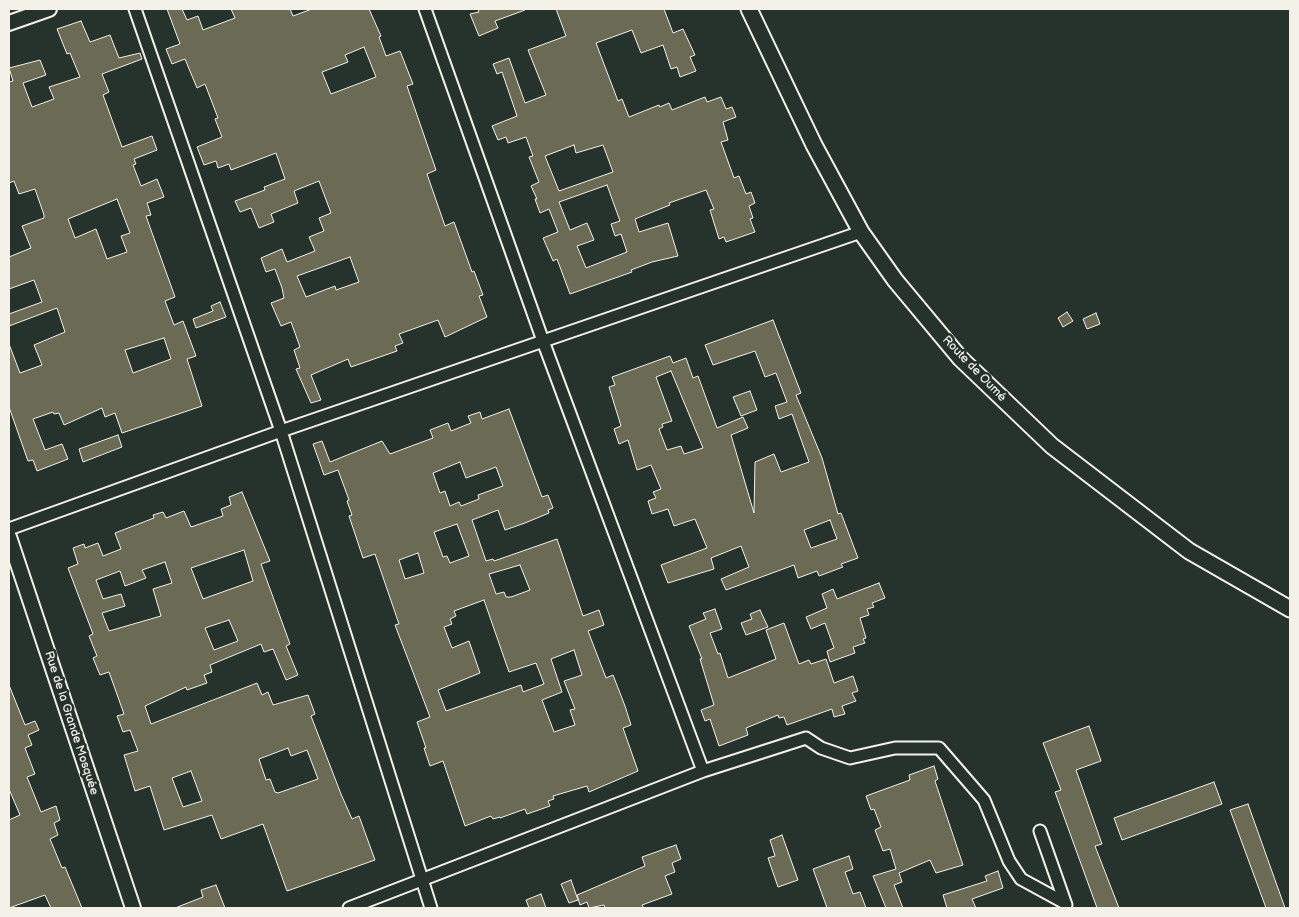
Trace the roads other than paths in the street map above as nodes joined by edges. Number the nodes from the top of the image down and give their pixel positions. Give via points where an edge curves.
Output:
1 (49, 9) edge
2 (135, 9) edge
3 (425, 9) edge
4 (749, 9) edge
5 (9, 23) edge
6 (861, 232) junction
7 (543, 341) junction
8 (281, 431) junction
9 (9, 529) edge
10 (9, 537) edge
11 (1290, 609) edge
12 (704, 772) junction
13 (1040, 831) dead end
14 (421, 879) junction
15 (1066, 905) edge
16 (133, 908) edge
17 (349, 908) edge
18 (432, 908) edge

1 - 5 street
2 - 8 street
3 - 7 street
4 - 6 main road, Route de Oumé via 814,144
6 - 7 street
6 - 11 main road, Route de Oumé via 895,280 960,358 1052,446 1190,551
7 - 8 street
7 - 12 street
8 - 9 street
8 - 14 street
10 - 16 street, Rue de la Grande Mosquée
12 - 14 street
12 - 15 street via 806,738 850,758 895,748 939,748 984,800 1009,861 1021,879
13 - 15 street
14 - 17 street
14 - 18 street

